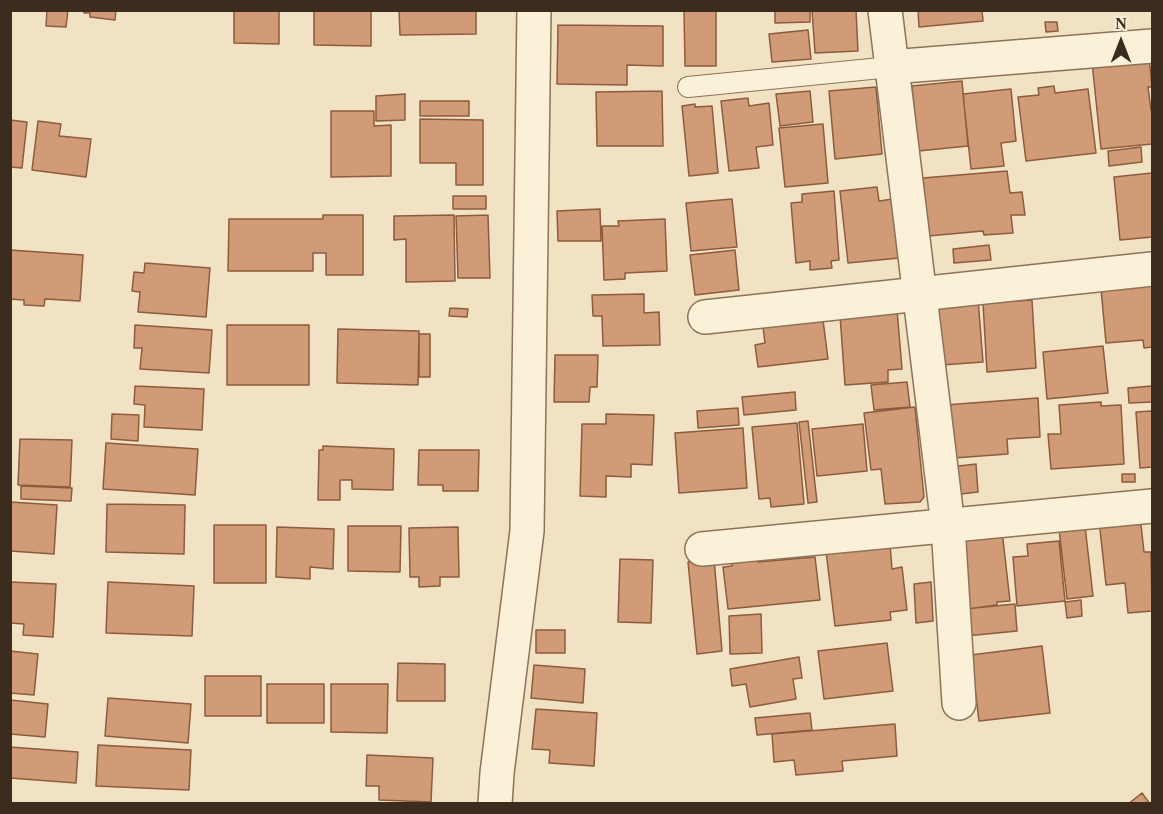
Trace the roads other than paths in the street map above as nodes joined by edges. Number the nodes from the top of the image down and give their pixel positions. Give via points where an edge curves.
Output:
1 (534, 10) edge
2 (885, 10) edge
3 (1152, 46) edge
4 (891, 67) junction
5 (688, 87) dead end
6 (1152, 269) edge
7 (919, 295) junction
8 (705, 316) dead end
9 (1152, 506) edge
10 (948, 525) junction
11 (702, 549) dead end
12 (959, 703) dead end
13 (495, 804) edge

1 - 13 street via 527,531
2 - 4 street
3 - 4 street
4 - 5 lane
4 - 7 street
6 - 7 street
7 - 8 street
7 - 10 street
9 - 10 street
10 - 11 street
10 - 12 street

